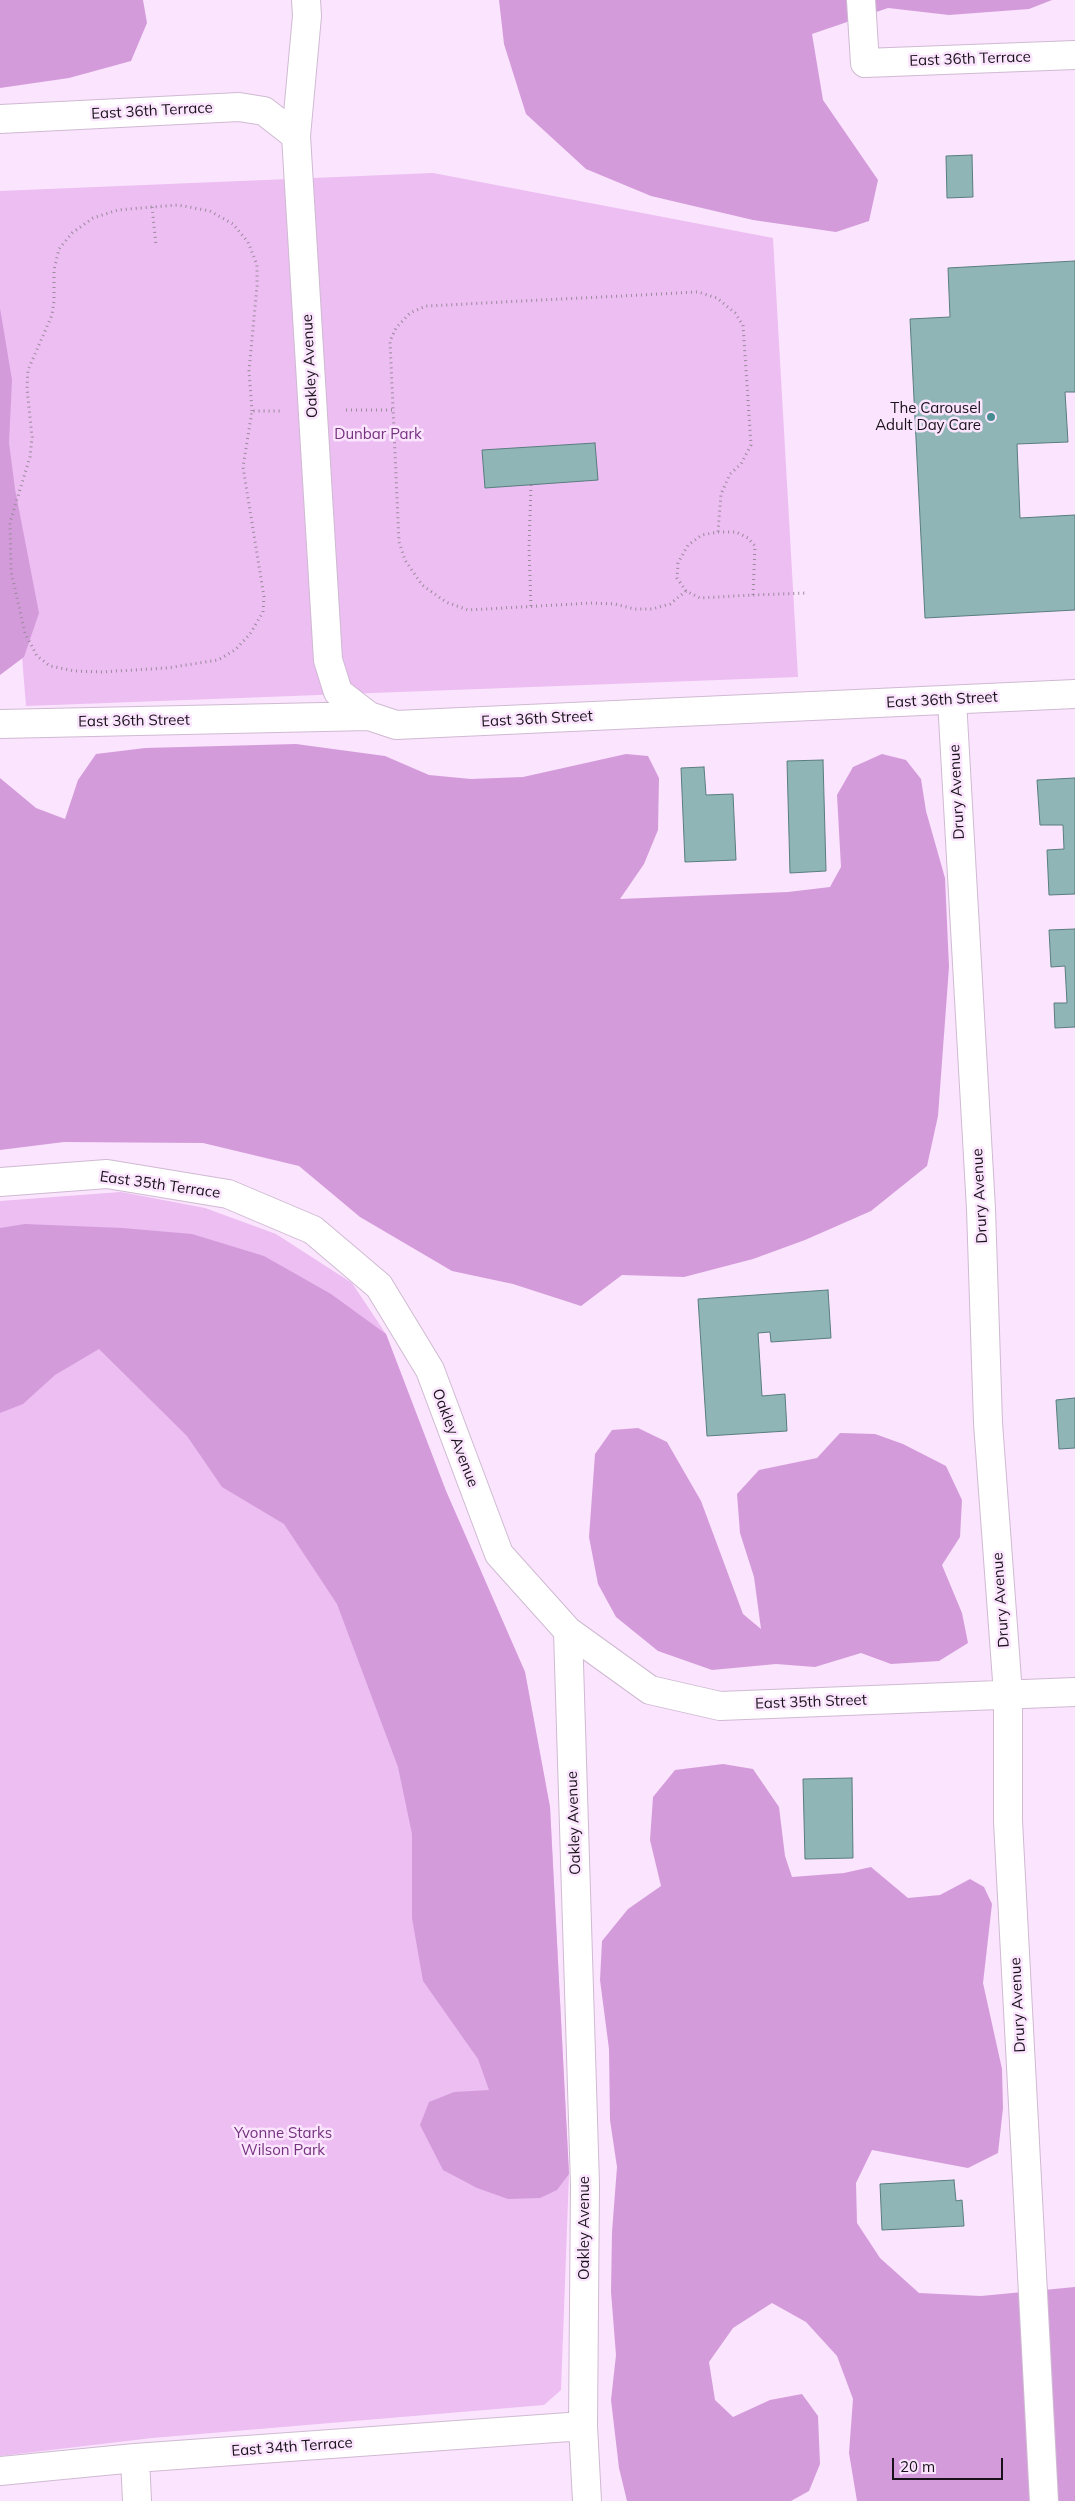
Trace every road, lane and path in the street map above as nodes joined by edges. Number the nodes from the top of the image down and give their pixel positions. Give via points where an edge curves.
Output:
1 (306, 0) edge
2 (861, 0) edge
3 (1075, 55) edge
4 (0, 119) edge
5 (296, 136) junction
6 (152, 206) junction
7 (156, 245) dead end
8 (312, 410) junction
9 (393, 410) junction
10 (252, 411) junction
11 (531, 485) dead end
12 (718, 532) junction
13 (686, 591) junction
14 (807, 592) dead end
15 (753, 595) junction
16 (532, 607) junction
17 (1075, 694) edge
18 (952, 700) junction
19 (369, 716) junction
20 (0, 724) edge
21 (0, 1182) edge
22 (313, 1230) joint
23 (568, 1631) junction
24 (1075, 1692) edge
25 (1008, 1694) junction
26 (584, 2426) junction
27 (135, 2458) junction
28 (0, 2472) edge
29 (137, 2501) edge
30 (587, 2501) edge
31 (1044, 2501) edge

1 - 5 street, Oakley Avenue
2 - 3 street, East 36th Terrace via 865,63
4 - 5 street, East 36th Terrace via 239,107 264,111
5 - 8 street, Oakley Avenue
6 - 7 path
6 - 10 path via 210,211 234,224 248,242 257,265 249,371
6 - 10 path via 118,210 94,218 72,233 57,256 52,315 28,370 30,457 10,522 11,571 24,633 37,656 50,666 75,671 167,668 218,660 250,634 263,612 264,597 243,467
8 - 9 path
8 - 10 path
8 - 19 street, Oakley Avenue via 328,660 338,692
9 - 12 path via 390,341 396,328 410,313 426,306 698,292 717,298 743,325 751,444 742,464 730,474 721,494
9 - 16 path via 399,542 405,560 422,585 446,602 468,610
11 - 16 path via 529,548
12 - 13 path via 702,536 688,545 678,563 677,578
12 - 15 path via 736,532 755,546
13 - 15 path via 700,598
13 - 16 path via 670,604 652,609 634,610 615,604 592,603
14 - 15 path
17 - 18 street, East 36th Street
18 - 19 street, East 36th Street via 396,725
18 - 25 street, Drury Avenue via 981,1209 988,1423
19 - 20 street, East 36th Street
21 - 22 street, East 35th Terrace via 107,1174 228,1194
22 - 23 street, Oakley Avenue via 379,1286 430,1370 499,1554
23 - 25 street, East 35th Street via 650,1690 720,1706
23 - 26 street, Oakley Avenue via 584,2184
24 - 25 street, East 35th Street
25 - 31 street, Drury Avenue via 1008,1821
26 - 27 street, East 34th Terrace
26 - 30 street, Oakley Avenue
27 - 28 street, East 34th Terrace
27 - 29 street

